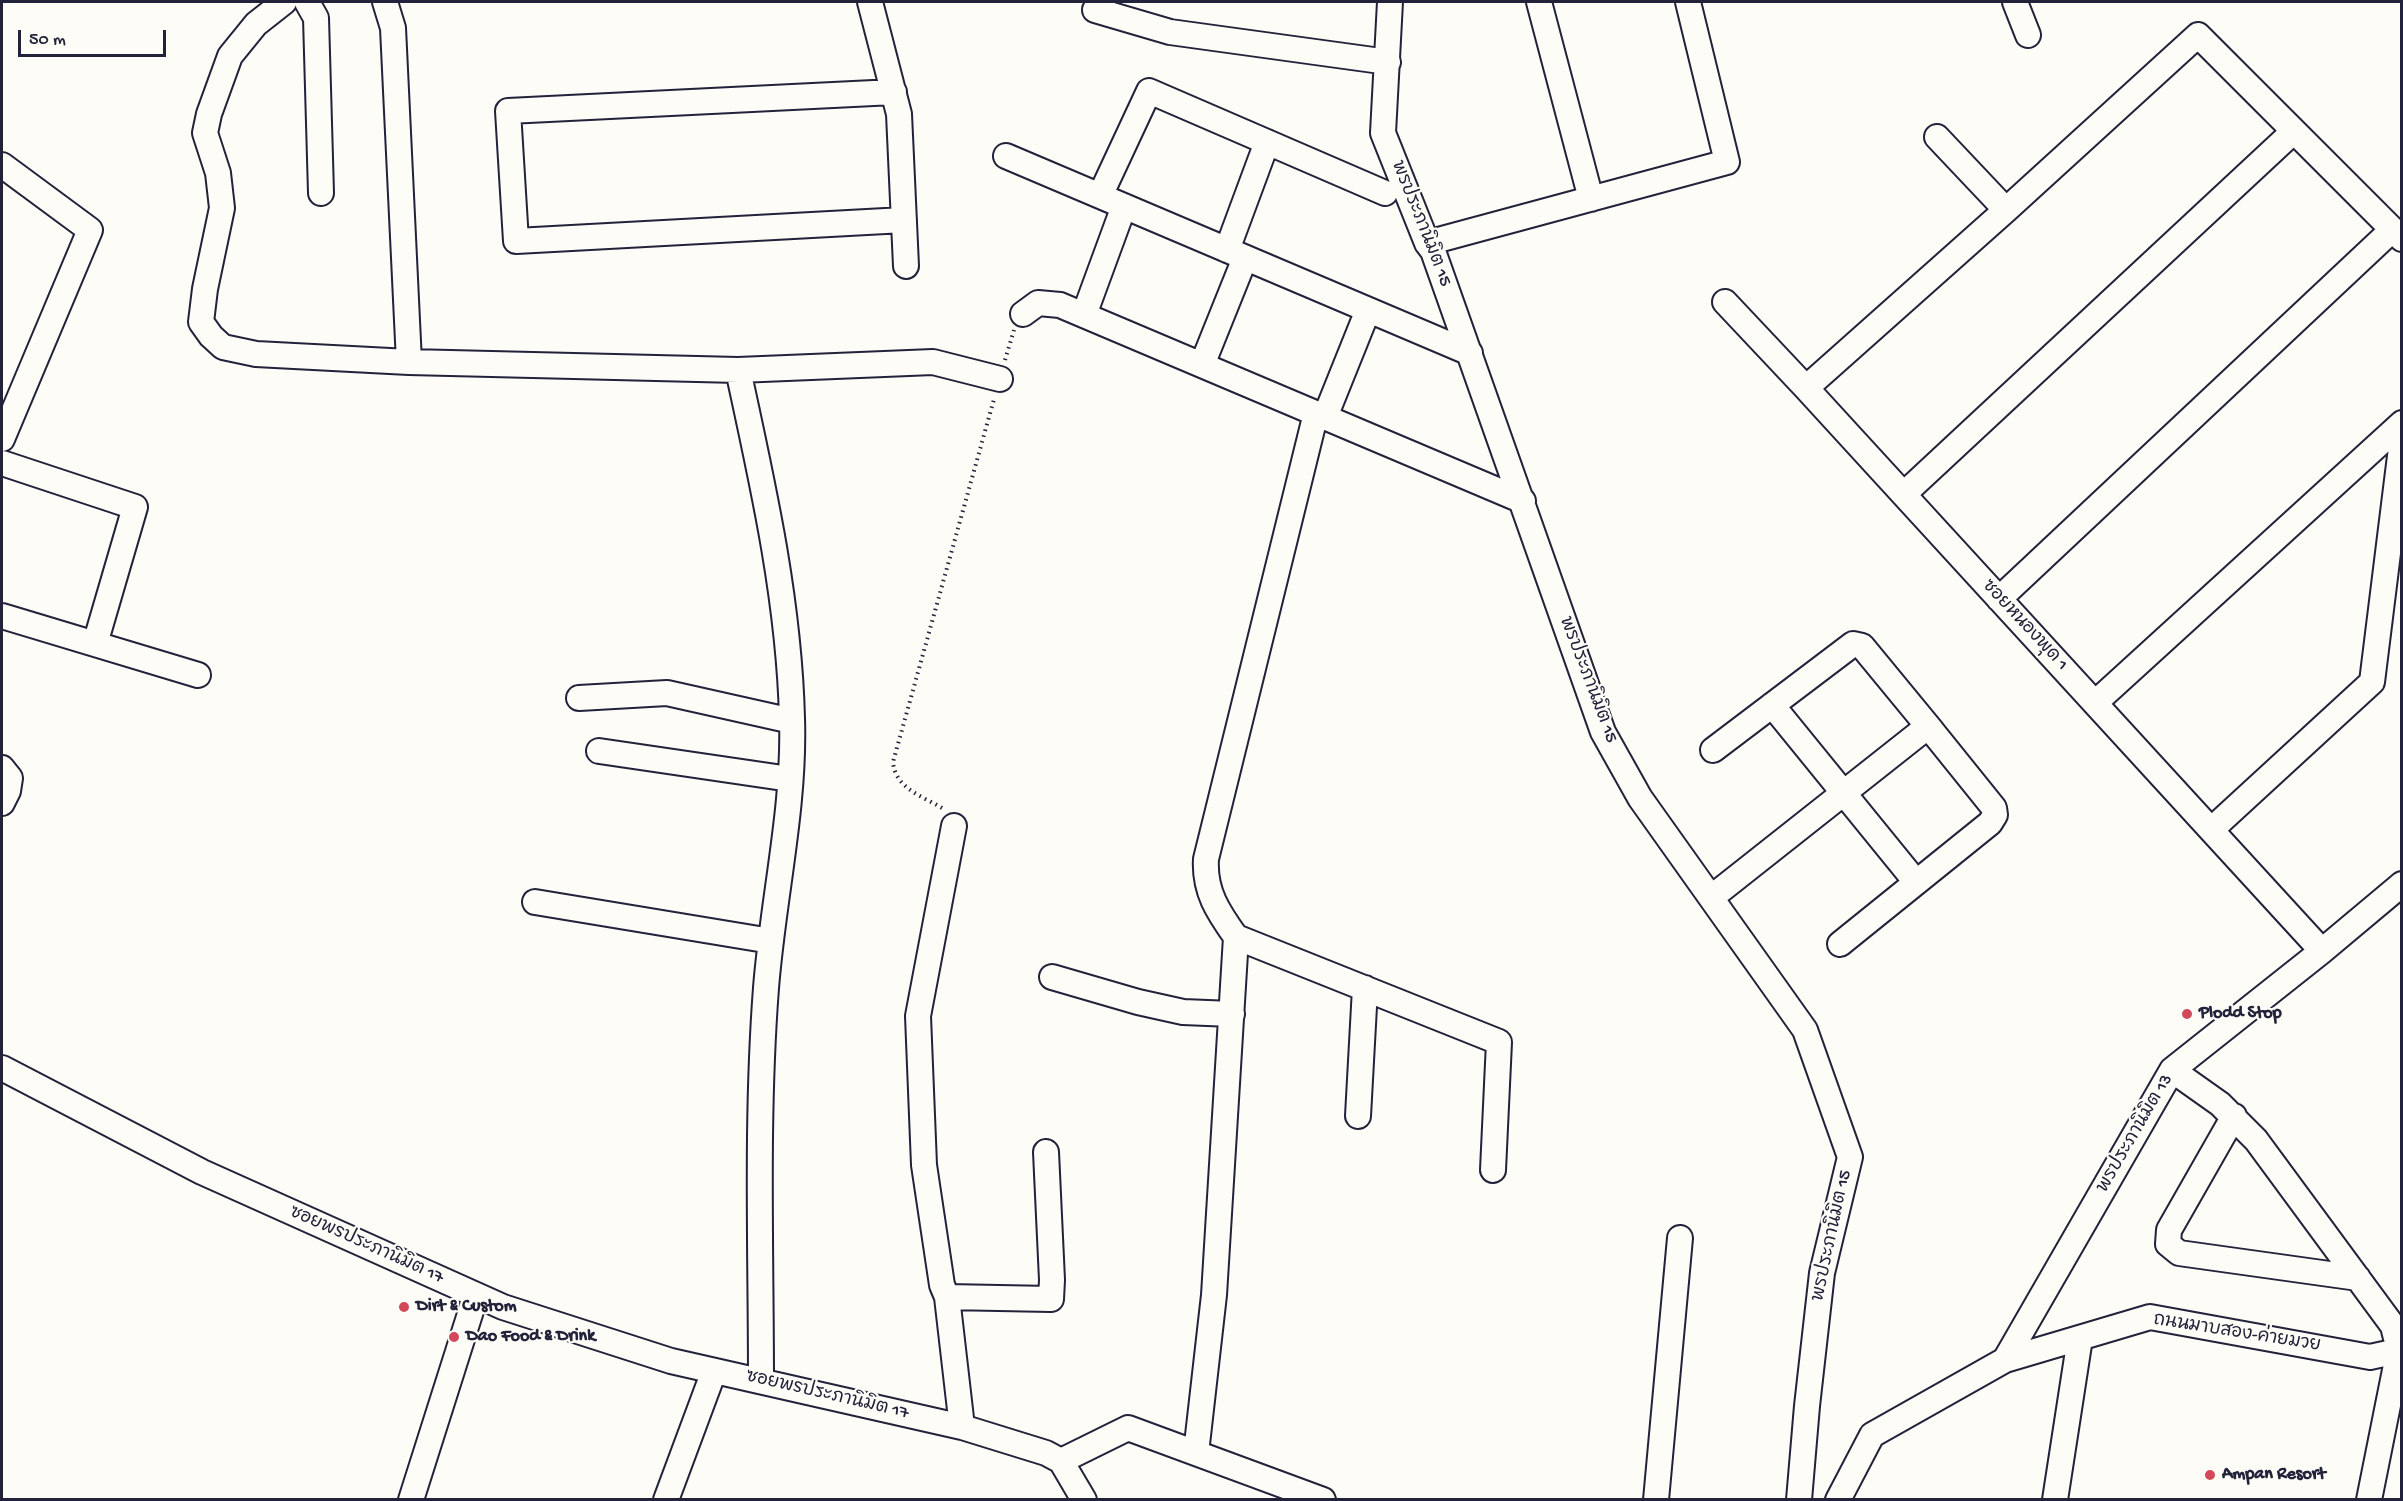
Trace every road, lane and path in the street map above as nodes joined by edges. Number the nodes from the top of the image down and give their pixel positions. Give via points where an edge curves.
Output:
1 (284, 2) edge
2 (307, 2) edge
3 (385, 2) edge
4 (870, 2) edge
5 (1103, 2) edge
6 (1392, 2) edge
7 (1539, 2) edge
8 (1688, 2) edge
9 (2015, 2) edge
10 (2028, 35) dead end
11 (1388, 62) junction
12 (894, 93) junction
13 (2294, 131) junction
14 (1937, 137) dead end
15 (1268, 142) junction
16 (1006, 156) dead end
17 (2, 165) edge
18 (321, 193) dead end
19 (1385, 193) dead end
20 (1100, 196) junction
21 (1591, 199) junction
22 (1124, 207) junction
23 (2006, 210) junction
24 (904, 220) junction
25 (2397, 235) edge
26 (1427, 243) junction
27 (1236, 254) junction
28 (906, 266) dead end
29 (1725, 302) dead end
30 (1368, 310) junction
31 (1023, 314) joint
32 (1084, 315) junction
33 (1470, 353) junction
34 (409, 362) junction
35 (1202, 365) junction
36 (738, 370) junction
37 (1000, 379) junction
38 (1806, 388) junction
39 (1320, 415) junction
40 (2402, 423) edge
41 (2, 439) edge
42 (2402, 440) edge
43 (2, 463) edge
44 (1904, 494) junction
45 (1523, 501) junction
46 (1999, 599) junction
47 (2, 616) edge
48 (95, 644) junction
49 (198, 675) dead end
50 (579, 698) dead end
51 (2095, 703) junction
52 (1772, 705) junction
53 (792, 721) junction
54 (1932, 731) junction
55 (600, 750) dead end
56 (1713, 750) dead end
57 (2, 768) edge
58 (790, 779) junction
59 (1845, 792) junction
60 (2, 803) edge
61 (954, 826) joint
62 (2211, 830) junction
63 (1916, 882) junction
64 (2402, 884) edge
65 (1712, 897) junction
66 (535, 902) dead end
67 (1236, 937) junction
68 (771, 941) junction
69 (1840, 944) dead end
70 (2322, 951) junction
71 (1052, 977) dead end
72 (1365, 988) junction
73 (1232, 1014) junction
74 (2, 1068) edge
75 (2172, 1070) junction
76 (1358, 1116) dead end
77 (2234, 1116) junction
78 (1046, 1152) dead end
79 (1493, 1170) dead end
80 (1680, 1238) dead end
81 (2358, 1278) junction
82 (476, 1295) junction
83 (947, 1297) junction
84 (2080, 1338) junction
85 (2400, 1350) edge
86 (2005, 1360) junction
87 (714, 1371) junction
88 (761, 1381) junction
89 (962, 1427) junction
90 (1196, 1453) junction
91 (1061, 1461) junction
92 (411, 1500) edge
93 (666, 1500) edge
94 (1084, 1500) edge
95 (1323, 1500) edge
96 (1656, 1500) edge
97 (1799, 1500) edge
98 (1838, 1500) edge
99 (2055, 1500) edge
100 (2369, 1500) edge

1 - 34 street via 256,24 230,56 209,114 205,133 218,173 222,208 201,322 223,347 256,354
2 - 18 street via 316,18
3 - 34 street via 393,28
4 - 12 street
5 - 11 street via 1095,10 1170,32
6 - 11 street, พรประภานิมิต 15
7 - 21 street
8 - 21 street via 1727,162
9 - 10 street
11 - 26 street, พรประภานิมิต 15 via 1383,133
12 - 24 street via 899,114
12 - 24 street via 508,111 516,241
13 - 23 street via 2198,35
13 - 25 street
13 - 44 street
14 - 23 street
15 - 19 street
15 - 20 street via 1149,92
15 - 27 street
16 - 20 street
17 - 41 street via 90,230
20 - 22 street
21 - 26 street
22 - 27 street
22 - 32 street
23 - 38 street
24 - 28 street
25 - 46 street
26 - 33 street, พรประภานิมิต 15 via 1433,250
27 - 30 street
27 - 35 street
29 - 38 street, ซอยหนองพุด 1
30 - 33 street
30 - 39 street
31 - 32 street via 1033,305 1044,303
31 - 37 path via 1015,326
32 - 35 street
33 - 45 street, พรประภานิมิต 15
34 - 36 street
35 - 39 street
36 - 37 street via 933,362
36 - 53 street via 772,524
37 - 61 path via 893,762 898,782 943,808
38 - 44 street, ซอยหนองพุด 1
39 - 45 street
39 - 67 street via 1206,860 1212,899
40 - 51 street
42 - 62 street via 2372,682
43 - 48 street via 135,507
44 - 46 street, ซอยหนองพุด 1
45 - 65 street, พรประภานิมิต 15 via 1604,732 1640,798
46 - 51 street, ซอยหนองพุด 1
47 - 48 street
48 - 49 street
50 - 53 street via 667,693
51 - 62 street, ซอยหนองพุด 1
52 - 54 street via 1850,645 1859,645
52 - 56 street
52 - 59 street
53 - 58 street
54 - 59 street via 1922,731
54 - 63 street via 1995,811 1990,823
55 - 58 street
57 - 60 street via 10,778
58 - 68 street
59 - 63 street
59 - 65 street
61 - 83 street via 918,1016 924,1165
62 - 70 street, ซอยหนองพุด 1
63 - 69 street
64 - 70 street, พรประภานิมิต 13
65 - 97 street, พรประภานิมิต 15 via 1805,1030 1850,1157 1822,1273
66 - 68 street
67 - 72 street
67 - 73 street
68 - 88 street via 760,1073
70 - 75 street, พรประภานิมิต 13
71 - 73 street via 1183,1012
72 - 76 street
72 - 79 street via 1499,1042
73 - 90 street via 1214,1295
74 - 82 street, ซอยพรประภานิมิต 17 via 202,1172
75 - 77 street
75 - 86 street, พรประภานิมิต 13
77 - 81 street
77 - 81 street via 2169,1230 2168,1244 2179,1253
78 - 83 street via 1051,1299
80 - 96 street
81 - 85 street via 2393,1326
82 - 87 street, ซอยพรประภานิมิต 17 via 671,1361
82 - 92 street
83 - 89 street
84 - 85 street, ถนนมาบสอง-ค่ายมวย via 2150,1317 2370,1357
84 - 86 street, ถนนมาบสอง-ค่ายมวย
84 - 99 street
85 - 100 street
86 - 98 street, ถนนมาบสอง-ค่ายมวย via 1872,1435
87 - 88 street, ซอยพรประภานิมิต 17
87 - 93 street
88 - 89 street, ซอยพรประภานิมิต 17
89 - 91 street, ซอยพรประภานิมิต 17
90 - 91 street via 1128,1428
90 - 95 street
91 - 94 street

